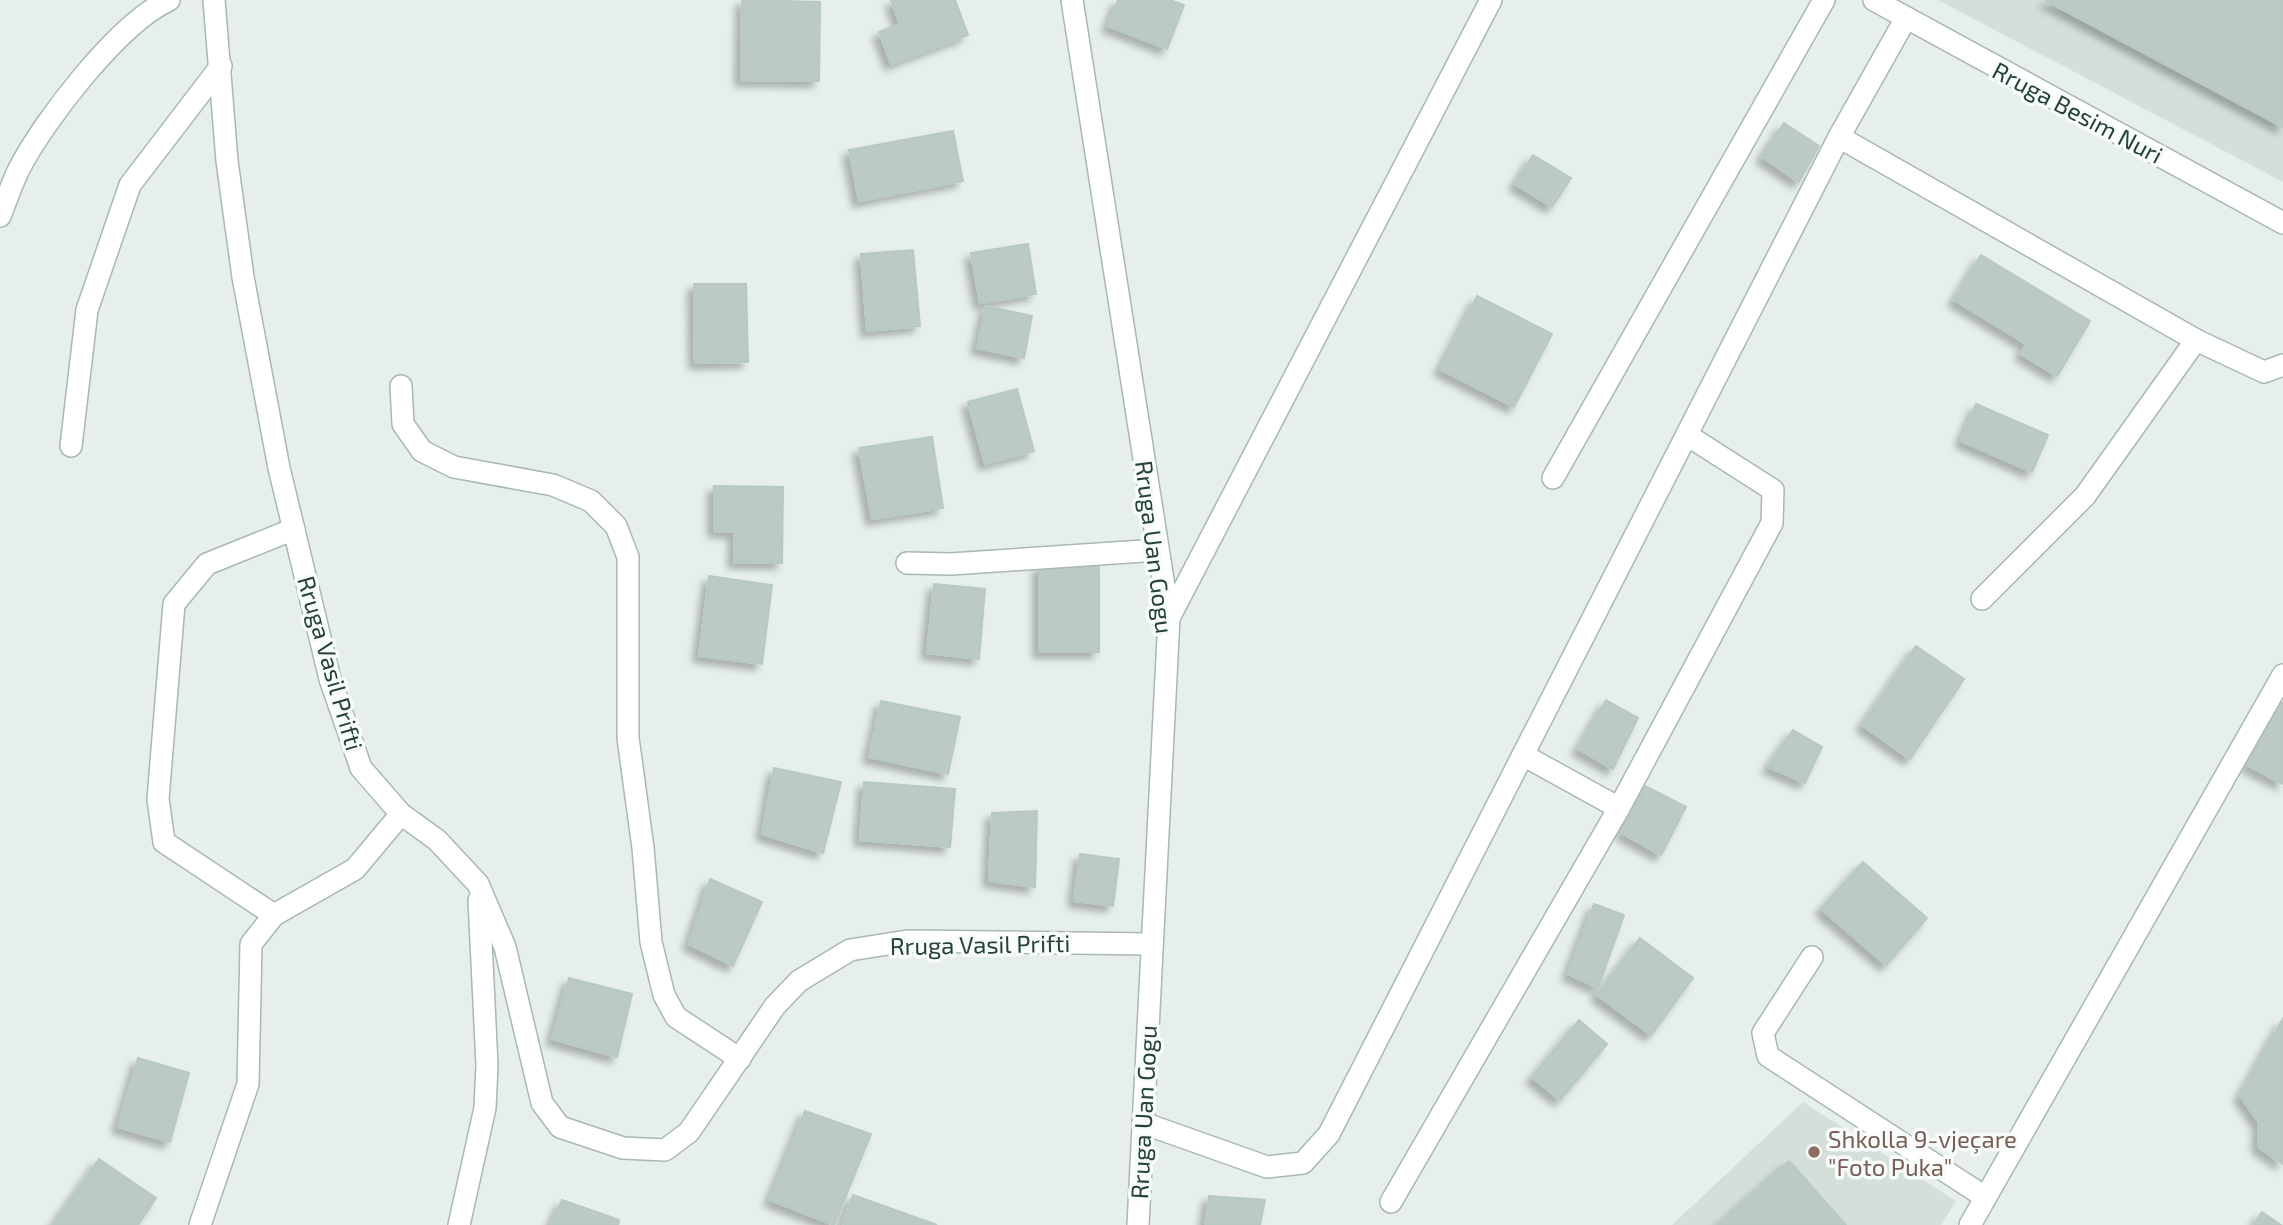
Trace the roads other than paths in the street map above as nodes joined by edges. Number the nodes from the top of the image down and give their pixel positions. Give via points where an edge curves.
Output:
1 (169, 0) edge
2 (214, 0) edge
3 (1072, 0) edge
4 (1492, 0) edge
5 (1824, 0) edge
6 (1874, 0) edge
7 (1906, 18) junction
8 (221, 66) junction
9 (1839, 137) junction
10 (0, 216) edge
11 (2283, 223) edge
12 (2196, 340) junction
13 (2283, 365) edge
14 (401, 386) dead end
15 (1687, 435) junction
16 (71, 446) dead end
17 (1553, 478) dead end
18 (294, 529) junction
19 (1158, 550) junction
20 (907, 563) dead end
21 (1982, 599) dead end
22 (1169, 618) junction
23 (2283, 675) edge
24 (1523, 755) junction
25 (1619, 808) junction
26 (401, 814) junction
27 (478, 884) junction
28 (274, 915) junction
29 (1150, 944) junction
30 (1812, 957) dead end
31 (740, 1059) junction
32 (1143, 1123) junction
33 (1985, 1197) junction
34 (1391, 1202) dead end
35 (200, 1225) edge
36 (459, 1225) edge
37 (1138, 1225) edge
38 (1970, 1225) edge

1 - 10 street via 151,8 106,51 56,113 19,170
2 - 8 street, Rruga Vasil Prifti
3 - 19 street, Rruga Uan Gogu
4 - 22 street
5 - 17 street
6 - 7 street, Rruga Besim Nuri
7 - 9 street
7 - 11 street, Rruga Besim Nuri
8 - 16 street via 130,185 87,310
8 - 18 street, Rruga Vasil Prifti via 227,161 243,277
9 - 12 street
9 - 15 street
12 - 13 street via 2264,372
12 - 21 street via 2085,496
14 - 31 street via 403,424 422,451 454,467 553,485 591,501 615,526 628,557 628,738 651,942 664,995 676,1017
15 - 24 street
15 - 25 street via 1773,490 1773,523
18 - 26 street, Rruga Vasil Prifti via 330,679 361,768
18 - 28 street via 207,564 174,604 158,799 164,842
19 - 20 street
19 - 22 street, Rruga Uan Gogu
22 - 29 street, Rruga Uan Gogu
23 - 33 street
24 - 25 street
24 - 32 street via 1329,1134 1303,1163 1267,1167
25 - 34 street
26 - 27 street, Rruga Vasil Prifti via 438,840
26 - 28 street via 355,869
27 - 31 street, Rruga Vasil Prifti via 505,947 542,1103 560,1126 623,1148 665,1150 690,1132
27 - 36 street via 485,1108
28 - 35 street via 251,944 248,1084
29 - 31 street, Rruga Vasil Prifti via 907,941 850,950 799,981 775,1006
29 - 32 street, Rruga Uan Gogu
30 - 33 street via 1763,1033 1768,1056
32 - 37 street, Rruga Uan Gogu
33 - 38 street

